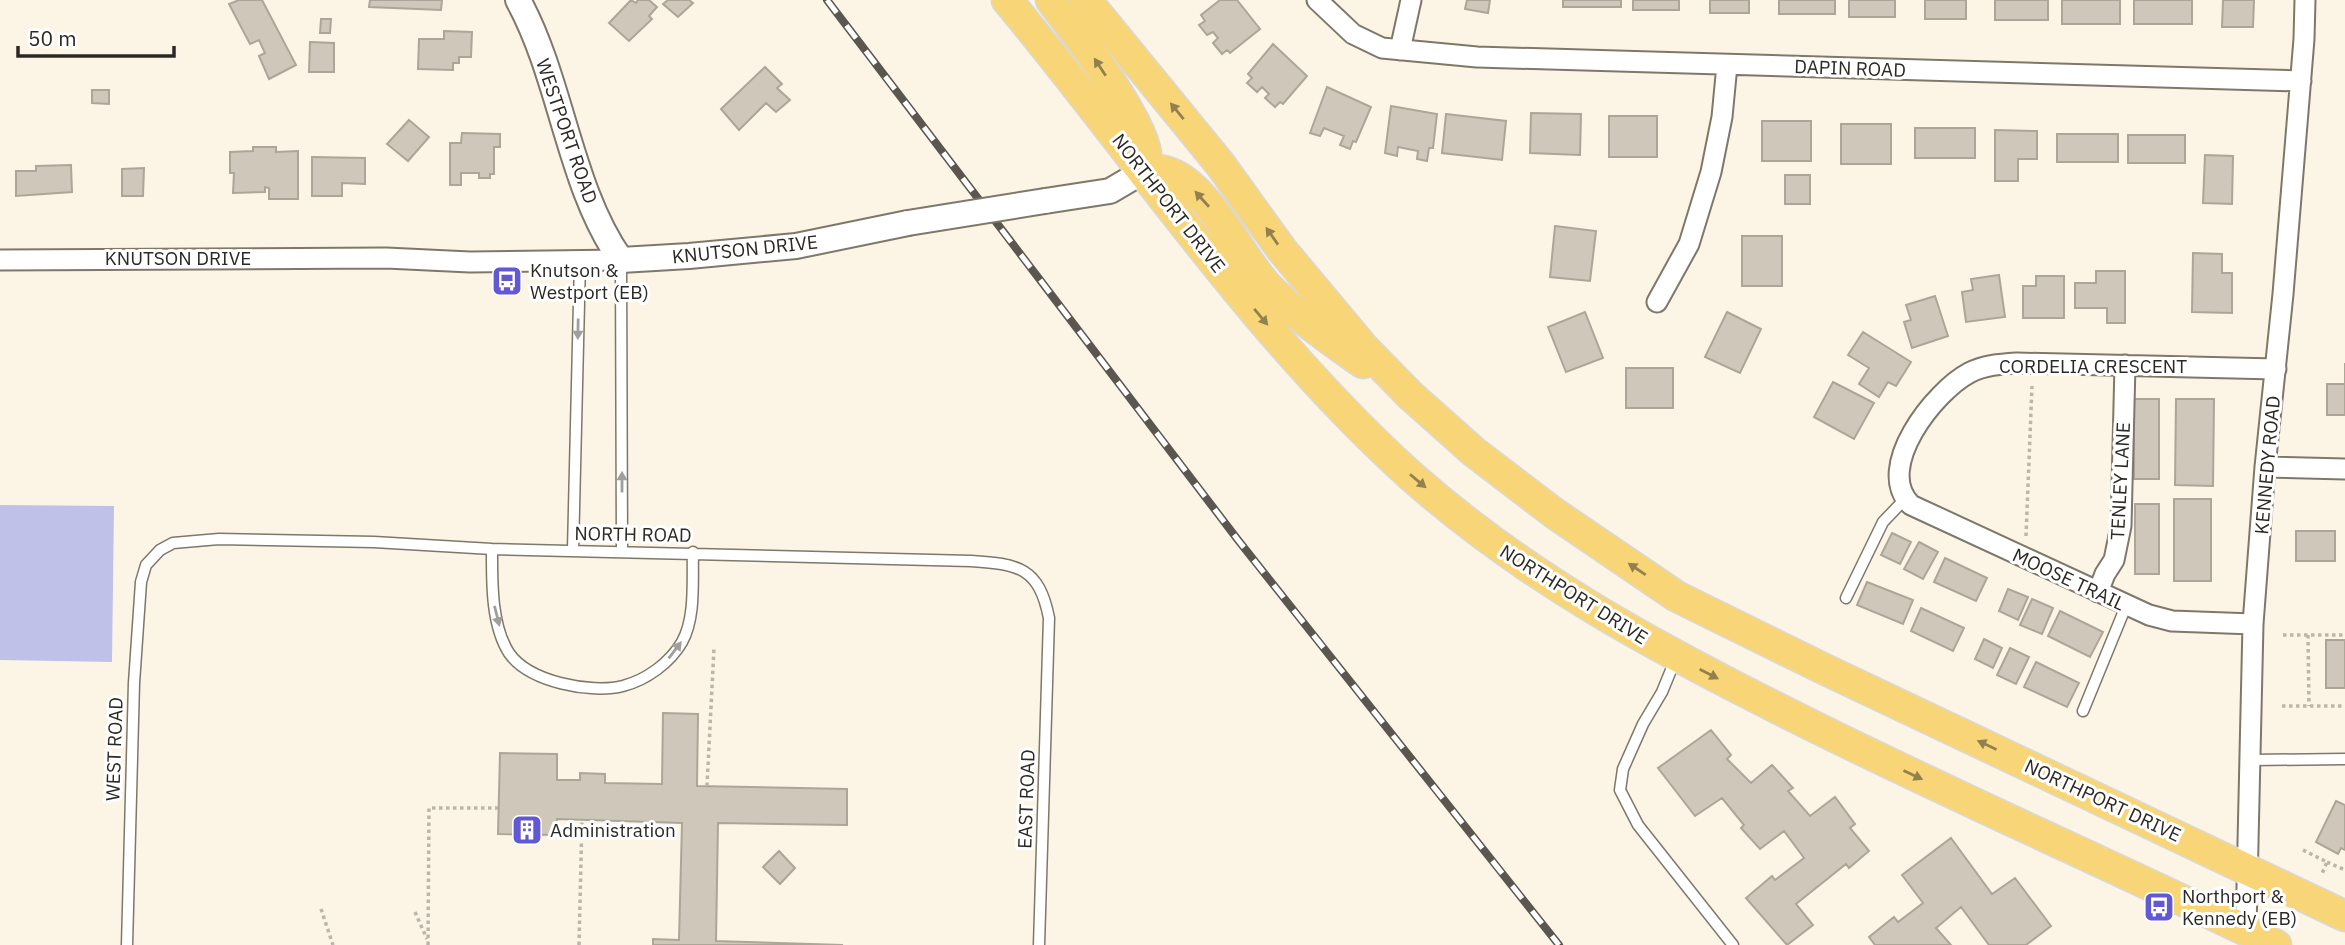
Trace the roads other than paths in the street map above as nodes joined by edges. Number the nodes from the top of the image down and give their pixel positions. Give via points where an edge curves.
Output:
1 (518, 0) edge
2 (1007, 0) edge
3 (1051, 0) edge
4 (1086, 0) edge
5 (1317, 0) edge
6 (1412, 0) edge
7 (2305, 0) edge
8 (1400, 50) junction
9 (1727, 65) junction
10 (2301, 81) junction
11 (1144, 171) junction
12 (0, 260) edge
13 (621, 260) junction
14 (580, 261) junction
15 (1657, 302) dead end
16 (2125, 365) junction
17 (2276, 369) junction
18 (1410, 396) junction
19 (2265, 467) junction
20 (2345, 469) edge
21 (1903, 494) junction
22 (492, 548) junction
23 (573, 550) junction
24 (622, 551) junction
25 (693, 552) junction
26 (152, 558) joint
27 (2098, 592) junction
28 (1846, 598) dead end
29 (2126, 606) junction
30 (2253, 624) junction
31 (1048, 655) joint
32 (1676, 658) junction
33 (2083, 711) dead end
34 (2345, 759) edge
35 (2252, 760) junction
36 (2248, 869) junction
37 (2345, 916) edge
38 (2246, 938) edge
39 (127, 945) edge
40 (1039, 945) edge
41 (1733, 945) edge
42 (2276, 945) edge

1 - 13 street, WESTPORT ROAD via 548,70 604,236
2 - 11 main road, NORTHPORT DRIVE
11 -> 3 main road via 1148,161 1141,136 1098,62
18 -> 4 main road, NORTHPORT DRIVE via 1282,250 1220,164
5 - 8 street, DAPIN ROAD via 1353,34 1382,48
6 - 8 street
7 - 10 street, KENNEDY ROAD
8 - 9 street, DAPIN ROAD
9 - 10 street, DAPIN ROAD
9 - 15 street via 1711,172 1689,244
10 - 17 street, KENNEDY ROAD
11 - 13 street, KNUTSON DRIVE, bridge via 1110,191 796,246
18 -> 11 main road via 1303,320 1266,284 1189,185 1168,172
11 -> 32 main road, NORTHPORT DRIVE via 1273,332 1347,415 1412,476 1535,573
12 - 14 street, KNUTSON DRIVE via 320,257
13 - 14 street, KNUTSON DRIVE
24 -> 13 lane
14 -> 23 lane
16 - 17 street, CORDELIA CRESCENT
16 - 21 street, CORDELIA CRESCENT via 2017,363 1969,373 1930,408 1903,448 1899,469
16 - 27 street, TENLEY LANE via 2121,526 2115,560
17 - 19 street, KENNEDY ROAD
36 -> 18 main road, NORTHPORT DRIVE via 1676,596 1554,513
19 - 20 street
19 - 30 street, KENNEDY ROAD
21 - 27 street, MOOSE TRAIL via 1911,505
21 - 28 lane via 1883,522
22 - 23 lane, NORTH ROAD
22 -> 25 lane via 494,603 510,654 537,674 587,688 624,686 649,674 673,654 681,643 691,599
22 - 26 lane, NORTH ROAD via 219,539 173,543
23 - 24 lane, NORTH ROAD
24 - 25 lane, NORTH ROAD
25 - 31 lane, NORTH ROAD via 1014,566 1041,588 1049,618
26 - 39 lane, WEST ROAD via 141,582 134,683
27 - 29 street, MOOSE TRAIL
29 - 30 street, MOOSE TRAIL via 2172,621
29 - 33 lane
30 - 35 street, KENNEDY ROAD
31 - 40 lane, EAST ROAD
32 -> 38 main road, NORTHPORT DRIVE
32 - 41 lane via 1623,769 1620,790 1639,825
34 - 35 lane
35 - 36 street, KENNEDY ROAD
36 - 37 main road, NORTHPORT DRIVE
36 - 38 street, KENNEDY ROAD
38 - 42 main road, NORTHPORT DRIVE

